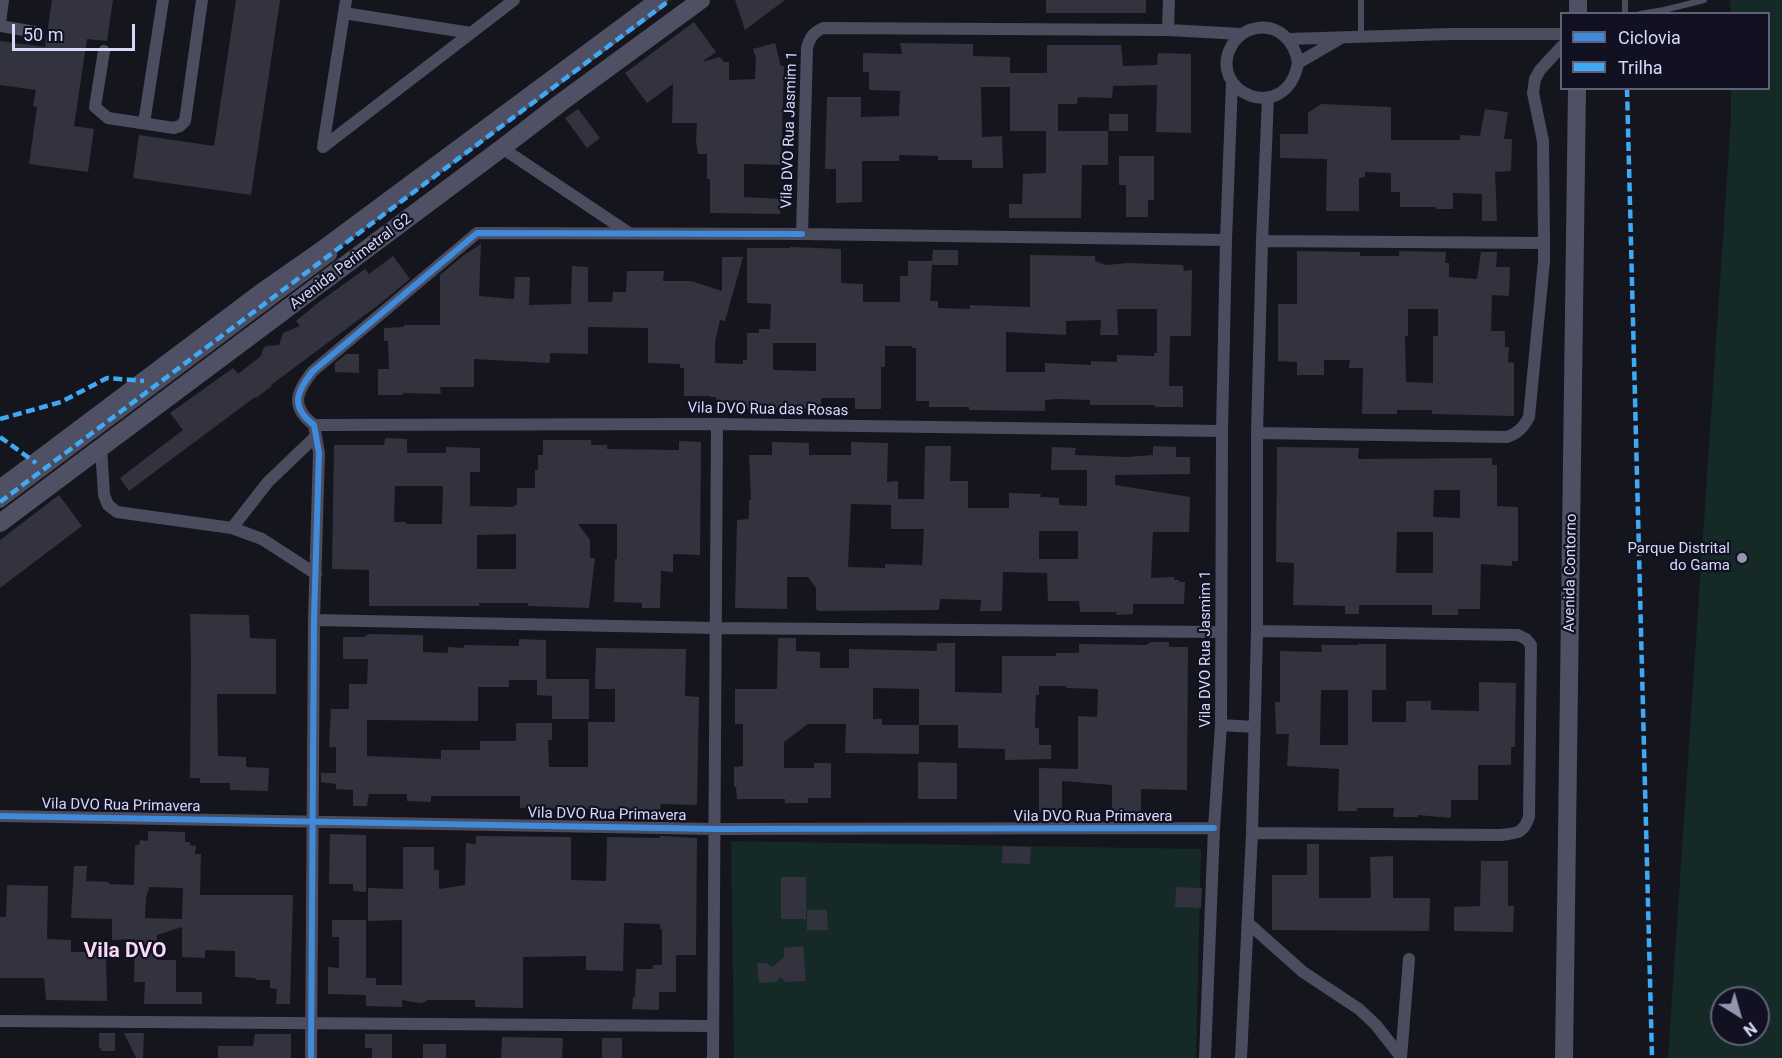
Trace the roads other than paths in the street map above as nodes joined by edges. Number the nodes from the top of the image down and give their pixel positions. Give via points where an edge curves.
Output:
1 (3, 0) edge
2 (163, 0) edge
3 (202, 0) edge
4 (514, 0) edge
5 (659, 0) edge
6 (670, 0) edge
7 (701, 0) edge
8 (1168, 0) edge
9 (1361, 0) edge
10 (1704, 0) edge
11 (345, 6) edge
12 (1652, 12) edge
13 (0, 24) edge
14 (1168, 30) junction
15 (35, 32) dead end
16 (471, 33) junction
17 (1241, 34) junction
18 (1560, 34) edge
19 (1361, 37) junction
20 (1341, 38) junction
21 (1289, 39) junction
22 (1560, 48) edge
23 (104, 51) dead end
24 (1298, 63) junction
25 (1232, 82) junction
26 (555, 90) junction
27 (1577, 90) edge
28 (1268, 98) junction
29 (144, 123) junction
30 (502, 148) junction
31 (630, 234) junction
32 (802, 234) junction
33 (1226, 240) junction
34 (1262, 241) junction
35 (1544, 243) junction
36 (717, 424) junction
37 (315, 431) junction
38 (1222, 431) junction
39 (1257, 433) junction
40 (101, 447) junction
41 (0, 489) edge
42 (0, 502) edge
43 (0, 523) edge
44 (232, 528) junction
45 (316, 574) junction
46 (314, 620) junction
47 (715, 628) junction
48 (1257, 631) junction
49 (1221, 632) junction
50 (1221, 725) junction
51 (1254, 727) junction
52 (0, 816) edge
53 (314, 821) junction
54 (1214, 828) junction
55 (715, 830) junction
56 (1252, 833) junction
57 (1248, 923) junction
58 (1409, 959) dead end
59 (0, 1021) edge
60 (310, 1022) junction
61 (712, 1026) junction
62 (310, 1058) edge
63 (713, 1058) edge
64 (1205, 1058) edge
65 (1241, 1058) edge
66 (1401, 1058) edge
67 (1564, 1058) edge

1 - 13 street
2 - 29 street
3 - 29 street via 185,121 174,128
4 - 16 street
5 - 26 street, Avenida Perimetral G2
6 - 26 street
7 - 26 street, Avenida Perimetral G2
8 - 14 street
9 - 19 lane
10 - 12 lane
11 - 16 street
11 - 16 street via 323,147
13 - 15 street
14 - 17 street, Vila DVO Rua Jasmim 1
14 - 32 street, Vila DVO Rua Jasmim 1 via 823,28 814,32 807,48
17 - 21 street via 1266,28
17 - 25 street via 1228,51 1226,61
18 - 19 street
19 - 20 street
20 - 21 street
20 - 24 street
21 - 24 street
22 - 35 street via 1540,70 1533,93 1544,147
23 - 29 street via 95,107 108,118
24 - 28 street via 1289,86
25 - 28 street via 1247,96
25 - 33 street, Vila DVO Rua Jasmim 1
26 - 30 street, Avenida Perimetral G2
26 - 41 street, Avenida Perimetral G2 via 262,292
26 - 42 street
27 - 67 street, Avenida Contorno
28 - 34 street
30 - 31 street
30 - 40 street, Avenida Perimetral G2
31 - 32 street
31 - 37 street via 477,233 313,371 299,390 297,400 299,410
32 - 33 street
33 - 38 street, Vila DVO Rua Jasmim 1
34 - 35 street
34 - 39 street
35 - 39 street via 1529,417 1518,433 1507,437
36 - 37 street, Vila DVO Rua das Rosas
36 - 38 street, Vila DVO Rua das Rosas
36 - 47 street
37 - 44 street
37 - 45 street via 319,453
38 - 49 street, Vila DVO Rua Jasmim 1
39 - 48 street
40 - 43 street, Avenida Perimetral G2
40 - 44 street via 104,495 117,512
44 - 45 street via 262,538
45 - 46 street
46 - 47 street
46 - 53 street
47 - 49 street
47 - 55 street
48 - 51 street
48 - 56 street via 1518,635 1526,639 1531,645 1529,817 1525,828 1501,836
49 - 50 street, Vila DVO Rua Jasmim 1
50 - 51 street
50 - 54 street, Vila DVO Rua Jasmim 1
51 - 56 street
52 - 53 street, Vila DVO Rua Primavera
53 - 55 street, Vila DVO Rua Primavera
53 - 60 street
54 - 55 street, Vila DVO Rua Primavera
54 - 64 street, Vila DVO Rua Jasmim 1
55 - 61 street
56 - 57 street
57 - 65 street
57 - 66 street via 1303,972 1359,1009
58 - 66 street
59 - 60 street
60 - 61 street
60 - 62 street
61 - 63 street

